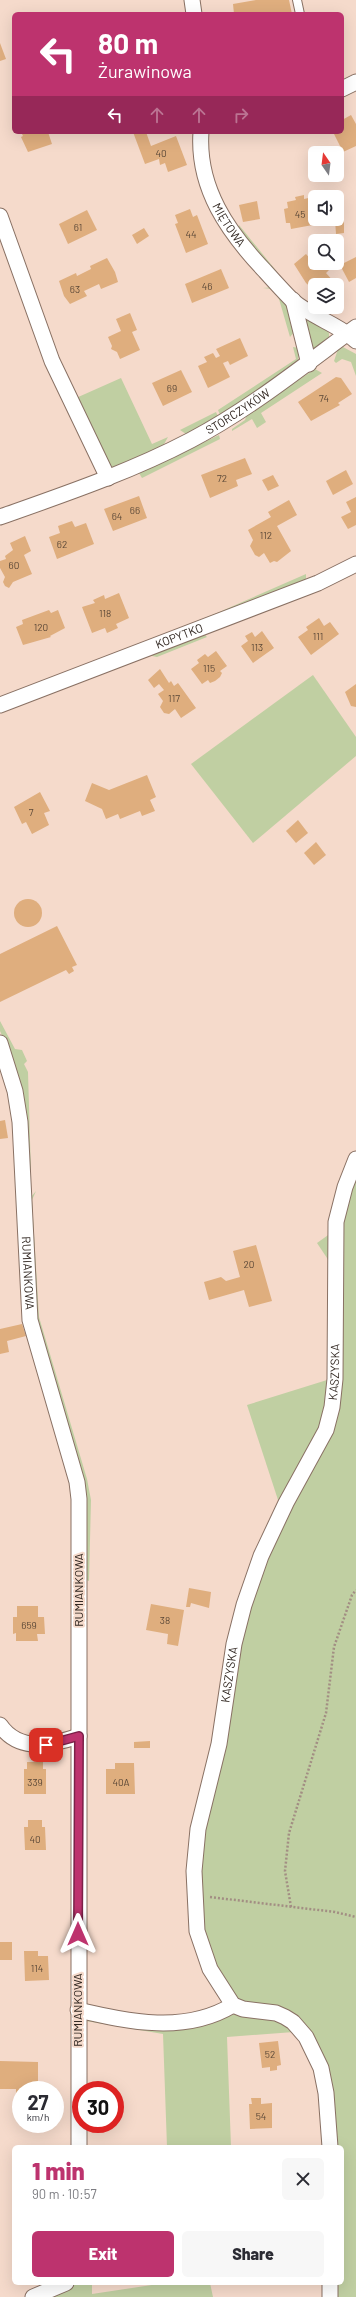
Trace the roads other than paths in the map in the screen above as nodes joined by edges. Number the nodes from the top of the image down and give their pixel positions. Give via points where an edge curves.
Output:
1 (192, 0) edge
2 (297, 0) edge
3 (194, 12) edge
4 (300, 12) edge
5 (356, 82) edge
6 (344, 88) edge
7 (201, 134) edge
8 (0, 216) edge
9 (292, 300) junction
10 (353, 334) edge
11 (309, 364) junction
12 (108, 478) junction
13 (0, 517) edge
14 (356, 564) edge
15 (0, 705) edge
16 (0, 1043) edge
17 (356, 1158) edge
18 (0, 1725) edge
19 (79, 1736) junction
20 (233, 2005) junction
21 (78, 2010) junction
22 (78, 2145) edge
23 (330, 2145) edge
24 (61, 2285) edge
25 (330, 2285) edge
26 (33, 2297) edge
27 (330, 2297) edge

1 - 3 street
2 - 4 lane
5 - 6 street
7 - 9 street, MIĘTOWA via 203,170 217,209 241,244
8 - 12 street via 52,361
9 - 10 street, MIĘTOWA via 315,316
9 - 11 street, MIĘTOWA
10 - 11 street, STORCZYKÓW
11 - 12 street, STORCZYKÓW via 215,426 168,452
12 - 13 street, STORCZYKÓW
14 - 15 street, KOPYTKO via 318,583
16 - 19 street, RUMIANKOWA via 15,1091 20,1122 30,1320 78,1488
17 - 20 street, KASZYSKA via 342,1198 336,1226 335,1379 332,1407 326,1430 286,1503 261,1556 244,1605 234,1644 219,1744 198,1829 194,1896 197,1931 203,1952 221,1988
18 - 19 street via 5,1733 28,1744 46,1745
19 - 21 street, RUMIANKOWA
20 - 21 street via 219,2014 184,2023 158,2023 108,2017
20 - 23 street via 285,2016 306,2037 321,2068 326,2093
21 - 22 street, RUMIANKOWA
24 - 26 street
25 - 27 street

